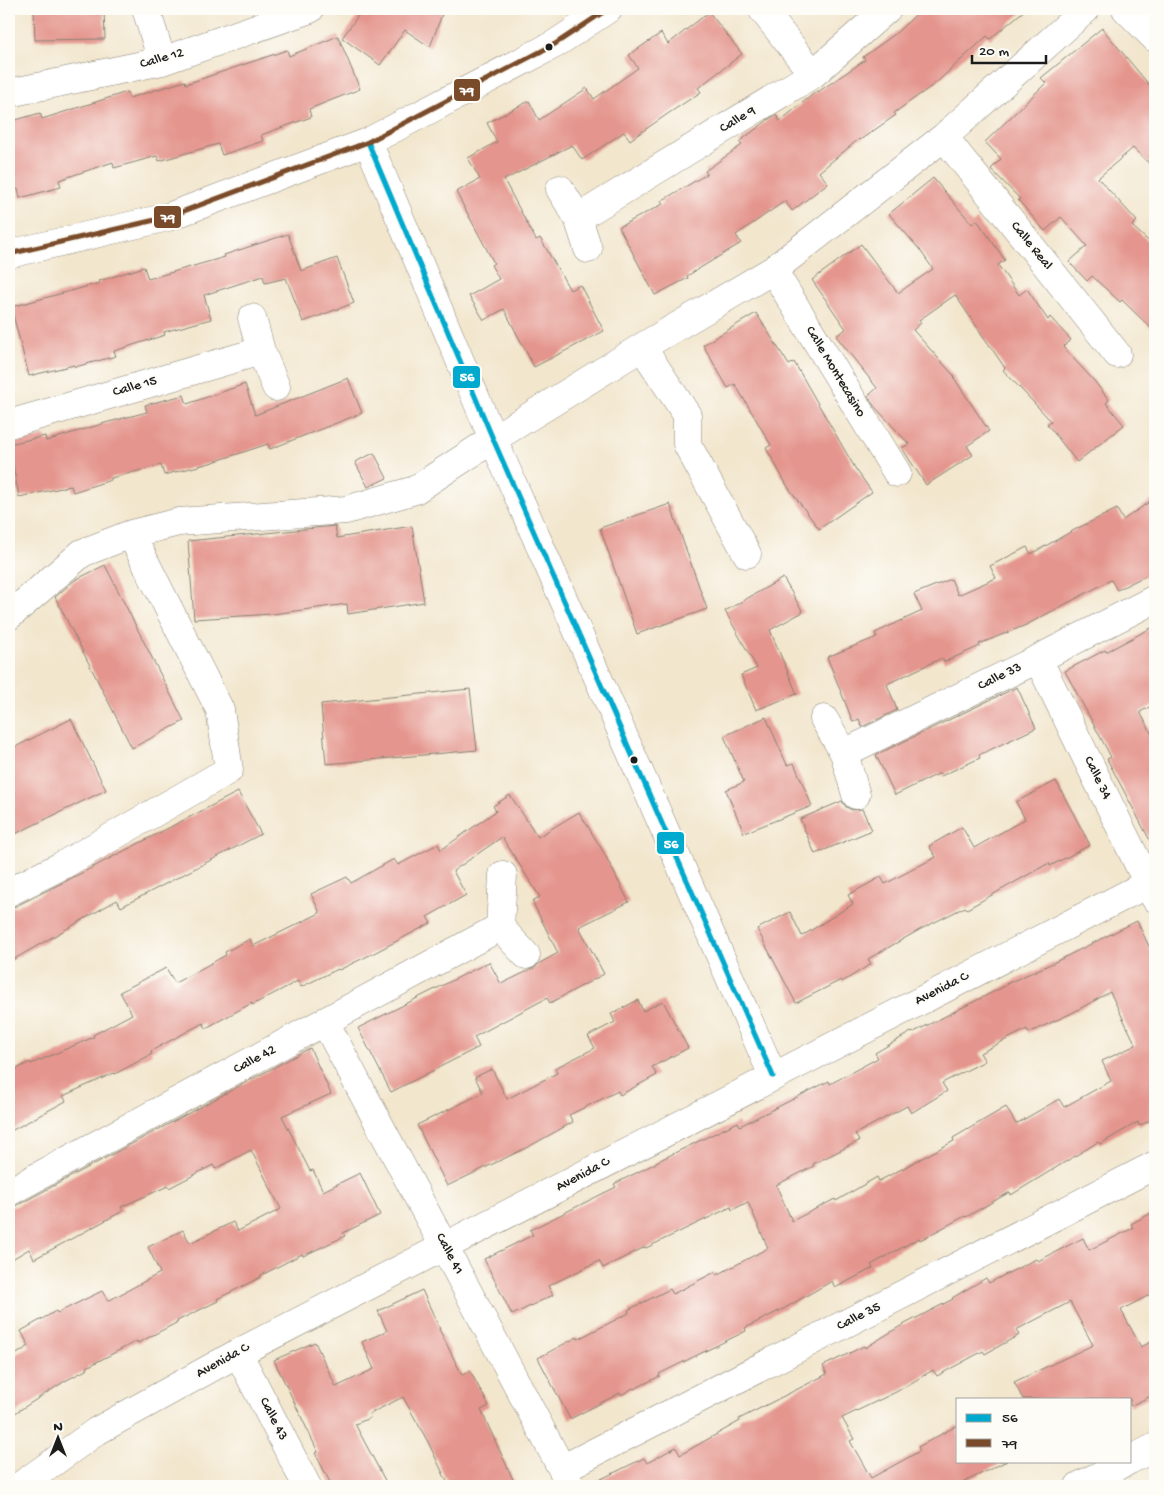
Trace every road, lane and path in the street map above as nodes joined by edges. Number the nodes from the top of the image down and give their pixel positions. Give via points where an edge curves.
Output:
1 (146, 9) edge
2 (310, 9) edge
3 (608, 9) edge
4 (762, 9) edge
5 (888, 9) edge
6 (1086, 9) edge
7 (1126, 9) edge
8 (1155, 38) edge
9 (162, 61) junction
10 (813, 74) junction
11 (9, 93) edge
12 (944, 137) junction
13 (368, 142) junction
14 (560, 189) dead end
15 (578, 218) junction
16 (588, 249) dead end
17 (9, 254) edge
18 (773, 270) junction
19 (252, 318) dead end
20 (642, 347) junction
21 (261, 351) junction
22 (1118, 354) dead end
23 (276, 387) dead end
24 (9, 423) edge
25 (493, 439) junction
26 (897, 473) dead end
27 (131, 534) junction
28 (747, 554) dead end
29 (1155, 599) edge
30 (9, 616) edge
31 (1038, 659) junction
32 (824, 719) dead end
33 (844, 753) junction
34 (856, 795) dead end
35 (503, 875) dead end
36 (1153, 887) edge
37 (9, 892) edge
38 (500, 927) junction
39 (526, 955) dead end
40 (325, 1022) junction
41 (773, 1076) junction
42 (1155, 1165) edge
43 (9, 1192) edge
44 (445, 1246) junction
45 (238, 1353) junction
46 (1155, 1447) edge
47 (1132, 1462) edge
48 (1132, 1462) edge
49 (1119, 1470) edge
50 (566, 1478) edge
51 (20, 1486) edge
52 (307, 1486) edge
53 (1079, 1486) edge

1 - 9 street
2 - 9 street, Calle 12
3 - 13 street via 555,44
4 - 10 street
5 - 10 street, Calle 9
6 - 12 street
7 - 8 street
9 - 11 street, Calle 12
10 - 15 street, Calle 9
12 - 18 street
12 - 22 street, Calle Real
13 - 17 street via 168,217
13 - 25 street
14 - 15 street
15 - 16 street
18 - 20 street
18 - 26 street, Calle Montecasino
19 - 21 street
20 - 25 street
20 - 28 street via 687,415 687,444
21 - 23 street
21 - 24 street, Calle 15
25 - 27 street via 415,490 346,510 179,522
25 - 41 street
27 - 30 street via 82,553
27 - 37 street via 220,710 229,770
29 - 31 street, Calle 33
31 - 33 street, Calle 33
31 - 36 street, Calle 34
32 - 33 street
33 - 34 street
35 - 38 street
36 - 41 street, Avenida C
38 - 39 street
38 - 40 street, Calle 42
40 - 43 street, Calle 42
40 - 44 street, Calle 41
41 - 44 street, Avenida C
42 - 50 street, Calle 35
44 - 45 street, Avenida C
44 - 50 street, Calle 41
45 - 51 street, Avenida C via 97,1431
45 - 52 street, Calle 43
46 - 47 street
48 - 49 street
49 - 53 street

